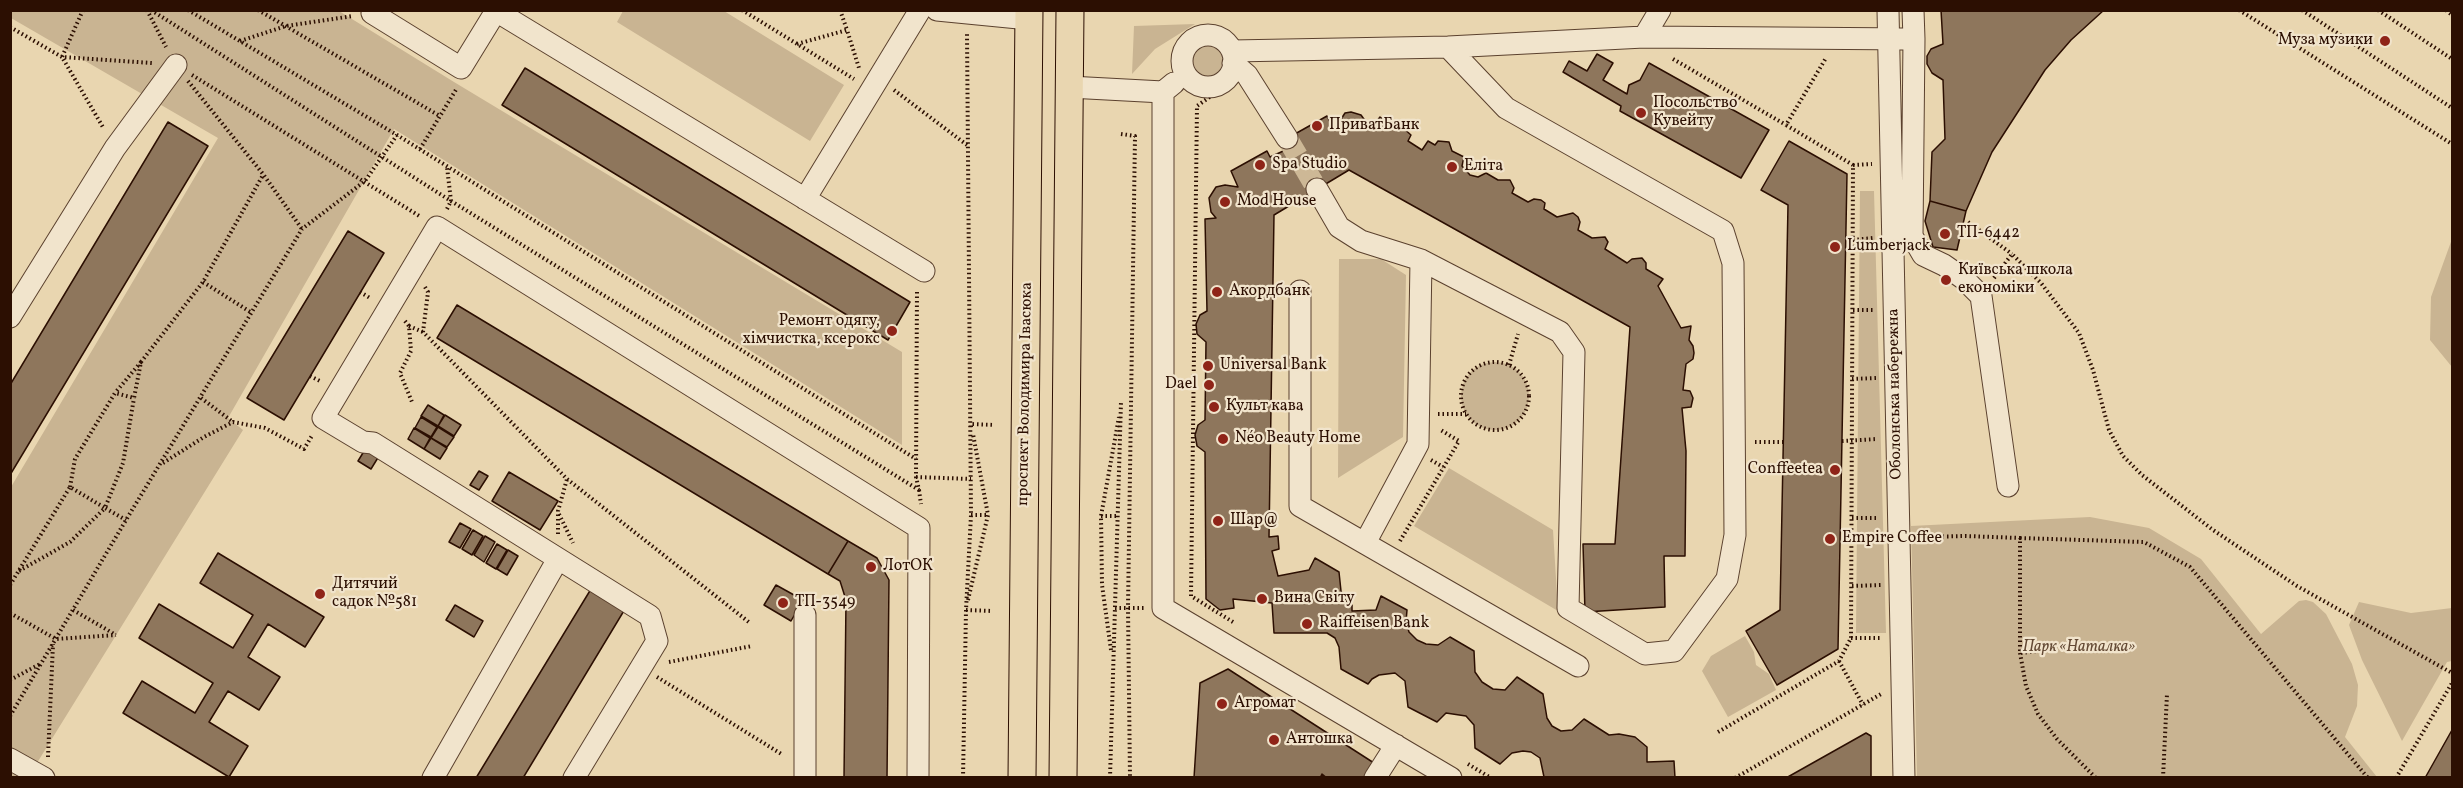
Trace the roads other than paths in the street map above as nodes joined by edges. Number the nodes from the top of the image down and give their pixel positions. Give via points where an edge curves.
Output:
1 (920, 10) edge
2 (937, 10) edge
3 (1070, 10) edge
4 (1660, 10) edge
5 (1888, 10) edge
6 (1913, 10) edge
7 (373, 12) edge
8 (1029, 15) edge
9 (1644, 38) junction
10 (1888, 39) junction
11 (1914, 39) junction
12 (1448, 47) junction
13 (1237, 63) junction
14 (176, 65) road end
15 (1186, 74) junction
16 (1029, 84) junction
17 (1069, 87) junction
18 (1163, 92) junction
19 (1287, 138) tunnel mouth
20 (1317, 189) tunnel mouth
21 (805, 199) junction
22 (1420, 260) junction
23 (921, 280) road end
24 (1300, 291) dead end
25 (10, 317) edge
26 (2008, 486) dead end
27 (1365, 543) junction
28 (558, 559) junction
29 (805, 615) dead end
30 (1578, 666) dead end
31 (1396, 745) junction
32 (10, 759) edge
33 (1456, 768) edge
34 (46, 772) edge
35 (805, 775) edge
36 (433, 777) edge
37 (573, 777) edge
38 (918, 777) edge
39 (1022, 777) edge
40 (1063, 777) edge
41 (1375, 777) edge
42 (1904, 777) edge

1 - 21 street
2 - 8 street
3 - 17 main road
4 - 9 street
5 - 10 street, Оболонська набережна
6 - 11 street
7 - 21 street via 461,68 496,10
8 - 16 main road, проспект Володимира Івасюка
9 - 10 street
9 - 12 street
10 - 11 street
10 - 42 street, Оболонська набережна
11 - 26 street via 1912,236 1923,255 1964,279 1981,296
12 - 13 street
12 - 22 street via 1506,108 1723,231 1733,263 1735,535 1727,579 1674,651 1645,654 1568,608 1574,352 1560,332
13 - 15 street via 1228,77 1214,86 1198,85
13 - 15 street via 1227,44 1213,36 1196,38 1182,58
13 - 19 street
14 - 25 street via 115,148
15 - 18 street
16 - 17 main road
16 - 39 main road, проспект Володимира Івасюка
17 - 18 street
17 - 40 main road
18 - 31 street via 1162,608
20 - 22 street via 1339,227 1361,241
21 - 23 street
22 - 27 street via 1418,444
24 - 27 street via 1300,506
27 - 30 street
28 - 36 street
28 - 37 street via 650,616 657,641
28 - 38 street via 373,443 363,442 323,418 437,227 920,528
29 - 35 street
31 - 33 street
31 - 41 street
32 - 34 street

